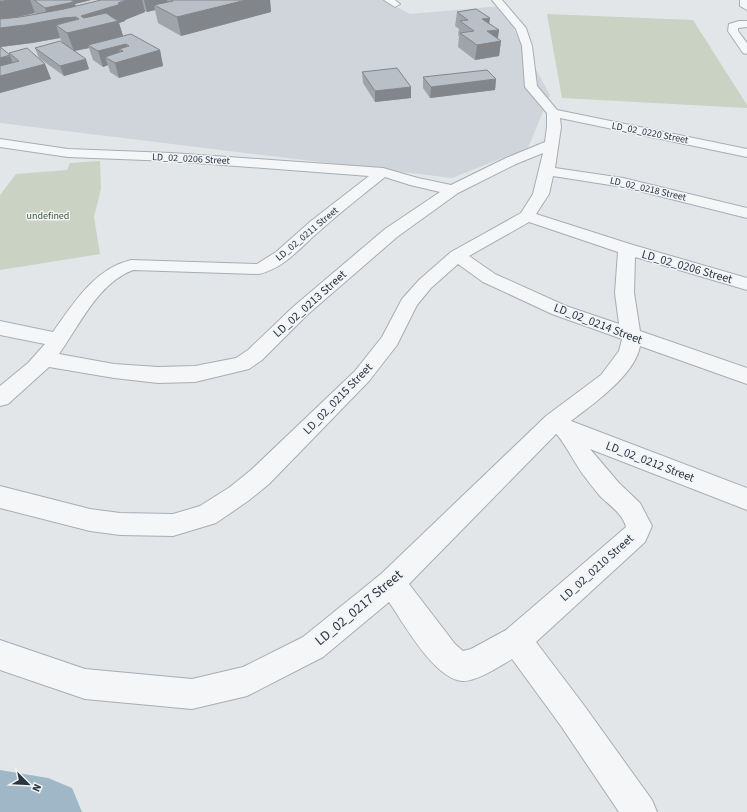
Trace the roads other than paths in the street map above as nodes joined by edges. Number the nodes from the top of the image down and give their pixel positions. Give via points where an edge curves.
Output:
1 (498, 0) edge
2 (745, 0) edge
3 (747, 7) edge
4 (747, 24) edge
5 (747, 50) edge
6 (552, 114) junction
7 (0, 143) edge
8 (551, 144) junction
9 (747, 153) edge
10 (547, 171) junction
11 (383, 172) junction
12 (453, 190) junction
13 (747, 213) edge
14 (527, 216) junction
15 (627, 249) junction
16 (457, 256) junction
17 (747, 284) edge
18 (0, 328) edge
19 (632, 337) junction
20 (59, 340) junction
21 (44, 359) junction
22 (747, 376) edge
23 (0, 398) edge
24 (562, 427) junction
25 (0, 497) edge
26 (747, 499) edge
27 (391, 583) junction
28 (516, 640) junction
29 (0, 655) edge
30 (640, 812) edge

1 - 6 street via 521,28 527,46 531,86
2 - 3 street via 744,6
4 - 5 street via 733,26 733,31
6 - 8 street, LD_02_0215 Street via 554,127
6 - 9 street, LD_02_0220 Street
7 - 11 street, LD_02_0206 Street via 60,152
8 - 10 street, LD_02_0215 Street
8 - 12 street, LD_02_0213 Street
10 - 13 street, LD_02_0218 Street via 625,183
10 - 14 street, LD_02_0215 Street via 541,194
11 - 12 street, LD_02_0206 Street
11 - 20 street, LD_02_0211 Street via 268,266 258,269 124,266 88,296
12 - 21 street, LD_02_0213 Street via 391,233 242,364 195,374 158,375 114,371
14 - 15 street, LD_02_0206 Street
14 - 16 street, LD_02_0215 Street
15 - 17 street, LD_02_0206 Street
15 - 19 street, LD_02_0206 Street via 625,303
16 - 19 street, LD_02_0214 Street via 489,278 559,310
16 - 25 street, LD_02_0215 Street via 425,284 409,303 390,340 362,376 260,477 207,515 172,524 120,524 90,520
18 - 20 street
19 - 22 street, LD_02_0214 Street
19 - 24 street, LD_02_0217 Street via 629,353 608,380
20 - 21 street
21 - 23 street
24 - 26 street, LD_02_0212 Street
24 - 27 street, LD_02_0217 Street
24 - 28 street, LD_02_0210 Street via 640,526 636,534
27 - 28 street, LD_02_0210 Street via 444,655 454,663 463,667 478,663
27 - 29 street, LD_02_0217 Street via 313,647 247,681 192,694 85,684
28 - 30 street

